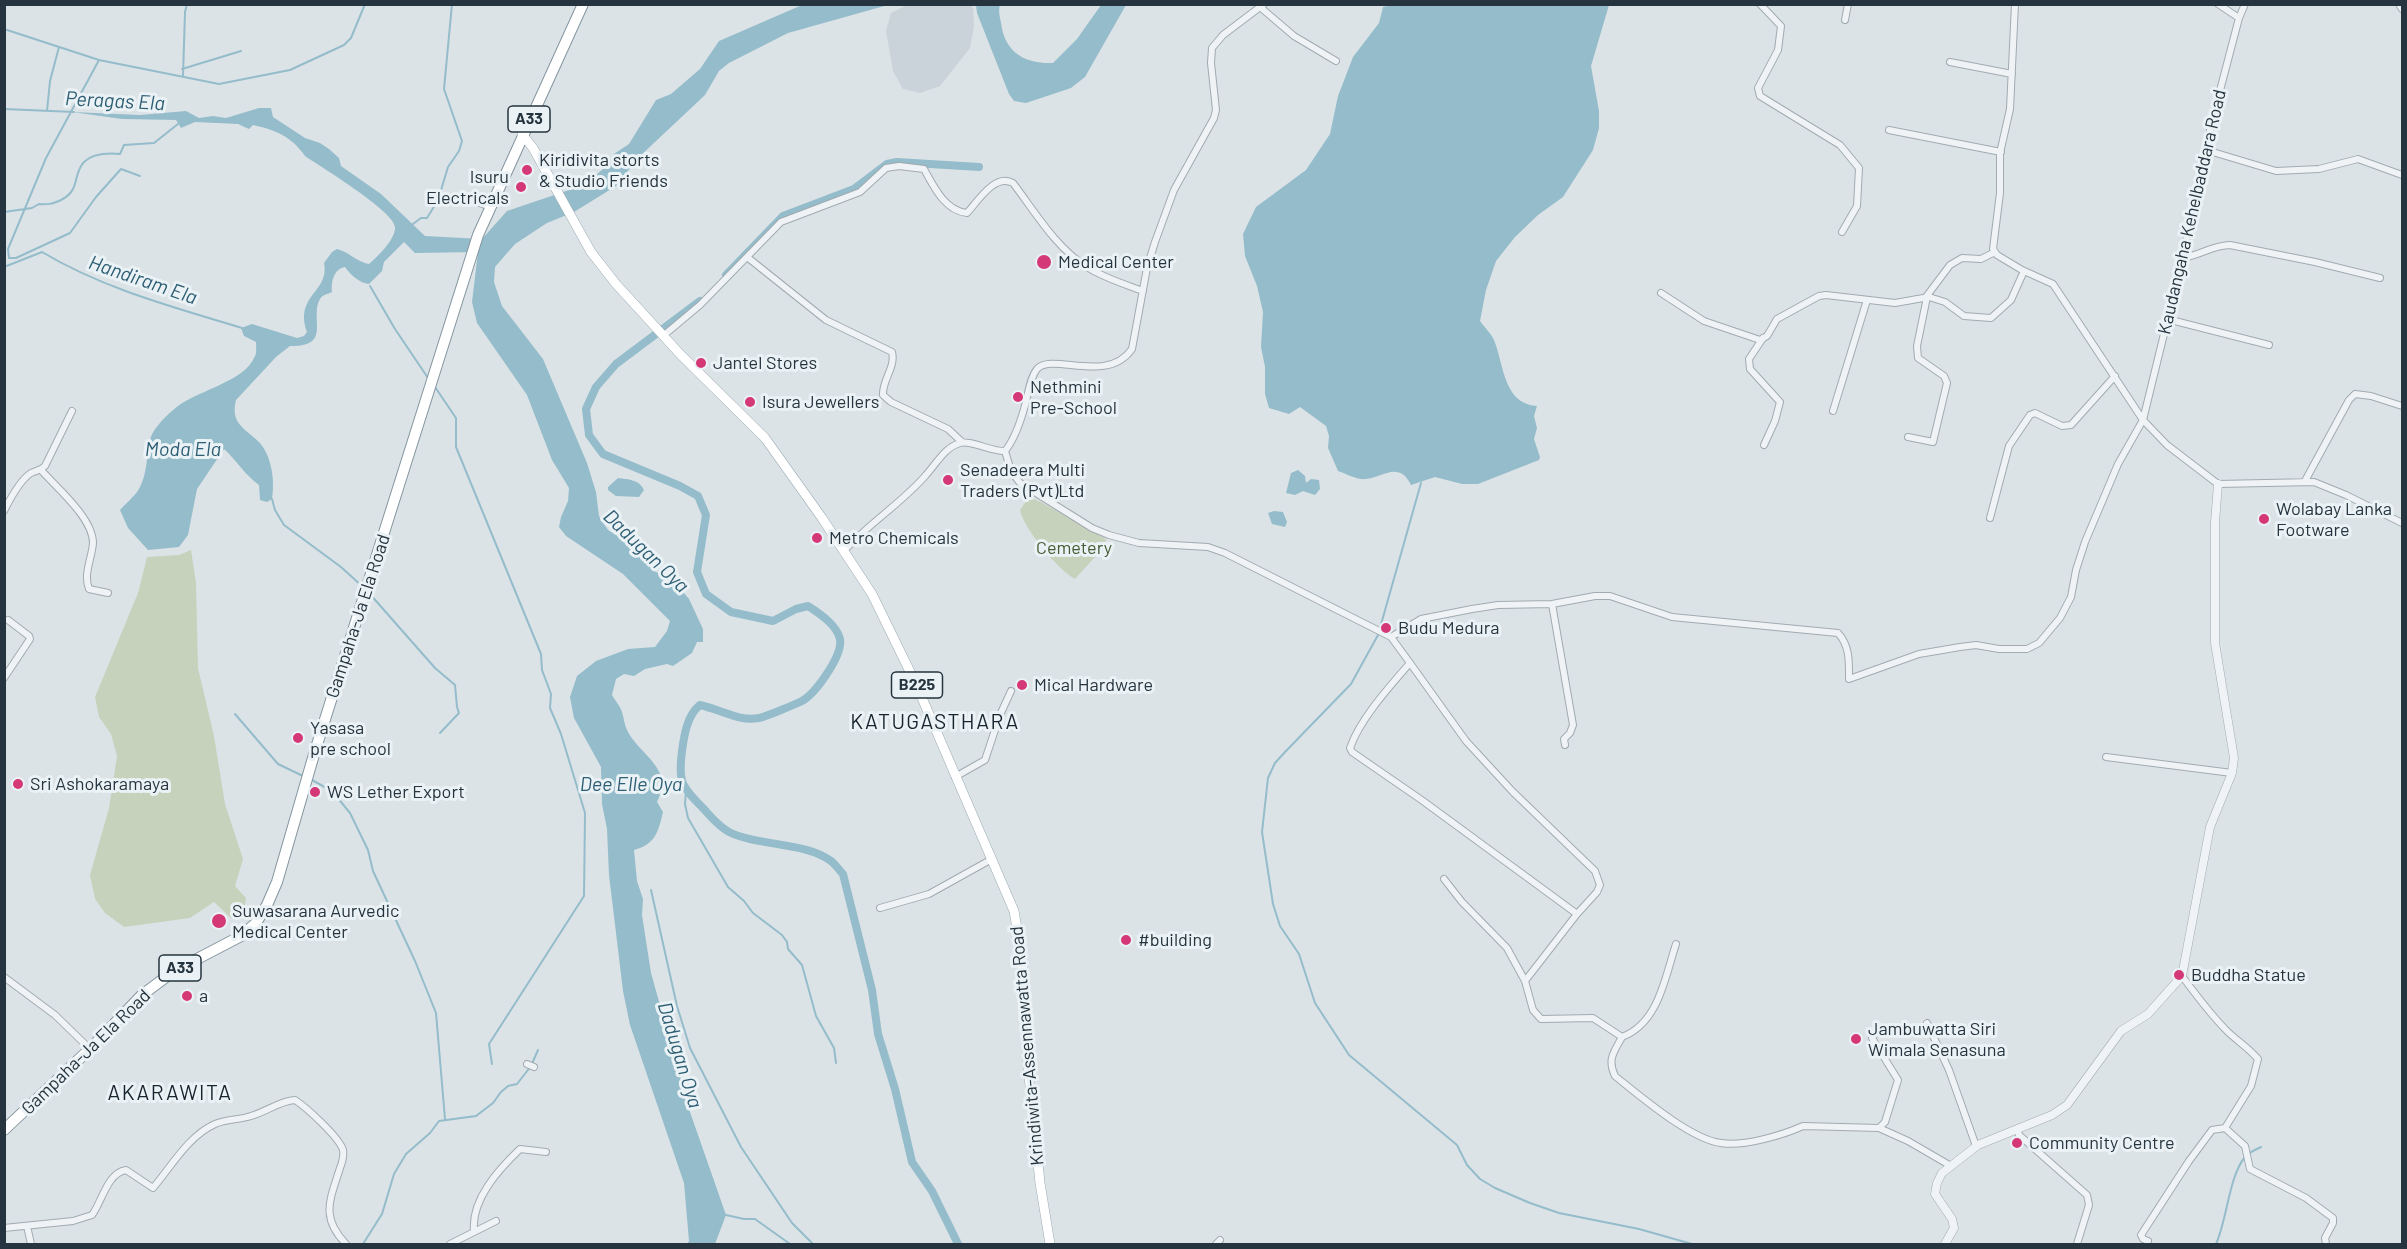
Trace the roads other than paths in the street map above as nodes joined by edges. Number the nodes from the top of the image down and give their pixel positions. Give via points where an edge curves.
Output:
1 (583, 4) edge
2 (1760, 4) edge
3 (1848, 4) edge
4 (2015, 4) edge
5 (2218, 4) edge
6 (2245, 4) edge
7 (2399, 4) edge
8 (1262, 6) edge
9 (2403, 9) edge
10 (2239, 18) junction
11 (1845, 20) dead end
12 (1336, 62) dead end
13 (1950, 62) dead end
14 (2012, 74) junction
15 (1889, 130) dead end
16 (522, 134) junction
17 (2206, 150) junction
18 (2001, 152) junction
19 (2403, 175) edge
20 (465, 197) dead end
21 (490, 207) junction
22 (1842, 232) dead end
23 (1995, 252) junction
24 (747, 257) junction
25 (2182, 258) junction
26 (2024, 271) junction
27 (2380, 278) dead end
28 (1143, 291) junction
29 (1661, 293) dead end
30 (1926, 297) junction
31 (1867, 300) junction
32 (2167, 319) junction
33 (663, 336) junction
34 (1764, 338) junction
35 (2269, 345) dead end
36 (2115, 376) junction
37 (2403, 406) edge
38 (72, 411) dead end
39 (1833, 411) dead end
40 (2143, 420) junction
41 (1908, 437) dead end
42 (962, 442) junction
43 (1764, 445) dead end
44 (1005, 451) junction
45 (41, 470) junction
46 (2305, 481) junction
47 (2218, 484) junction
48 (4, 511) edge
49 (1990, 518) dead end
50 (2403, 523) edge
51 (844, 551) junction
52 (108, 593) dead end
53 (1552, 604) junction
54 (8, 620) dead end
55 (1391, 637) junction
56 (1410, 663) junction
57 (4, 678) edge
58 (1011, 691) dead end
59 (1565, 745) dead end
60 (2106, 757) dead end
61 (2232, 773) junction
62 (955, 777) junction
63 (992, 860) junction
64 (1444, 879) dead end
65 (880, 909) dead end
66 (1577, 914) junction
67 (1677, 944) dead end
68 (2182, 976) junction
69 (4, 977) edge
70 (1525, 981) junction
71 (1927, 1023) dead end
72 (1879, 1028) dead end
73 (1622, 1037) junction
74 (90, 1049) junction
75 (527, 1064) dead end
76 (534, 1067) dead end
77 (1879, 1128) junction
78 (2225, 1128) junction
79 (2016, 1129) junction
80 (4, 1130) edge
81 (1976, 1146) junction
82 (546, 1152) dead end
83 (1951, 1166) junction
84 (496, 1221) dead end
85 (27, 1226) junction
86 (4, 1228) edge
87 (474, 1231) junction
88 (2148, 1241) dead end
89 (31, 1245) edge
90 (346, 1245) edge
91 (450, 1245) edge
92 (1050, 1245) edge
93 (1945, 1245) edge
94 (2077, 1245) edge
95 (2326, 1245) edge

1 - 16 highway, Gampaha-Ja Ela Road / A33
2 - 22 street via 1781,26 1778,50 1758,88 1760,96 1840,145 1859,168 1857,206
3 - 11 street
4 - 14 street
5 - 10 street
6 - 10 street, Kaudangaha Kehelbaddara Road
7 - 9 street
8 - 12 street via 1294,36
8 - 28 street via 1212,48 1214,118 1174,190
10 - 17 street, Kaudangaha Kehelbaddara Road
13 - 14 street
14 - 18 street
15 - 18 street
16 - 21 highway, Gampaha-Ja Ela Road / A33
16 - 33 main road, Krindiwita-Assennawatta Road / B225 via 591,252
17 - 19 street via 2276,171 2319,169 2358,159
17 - 25 street, Kaudangaha Kehelbaddara Road
18 - 23 street
20 - 21 street
21 - 74 highway, Gampaha-Ja Ela Road / A33 via 478,235 277,882 256,923 231,942 174,971 142,995
23 - 26 street
23 - 30 street via 1981,259 1962,258 1950,265
24 - 28 street via 781,222 860,192 886,168 910,166 924,169 938,193 957,212 967,213 994,184 1008,180 1069,254 1086,267
24 - 33 street
24 - 42 street via 826,320 892,352 894,358 883,395 948,429
25 - 27 street via 2229,245
25 - 32 street, Kaudangaha Kehelbaddara Road
26 - 30 street via 2011,300 1991,318 1965,316 1945,302
26 - 36 street via 2058,289
28 - 44 street via 1132,349 1126,358 1088,367 1046,364 1037,369
29 - 34 street via 1704,321 1747,337
30 - 31 street via 1895,303
30 - 41 street via 1918,358 1944,376 1947,383 1932,442
31 - 34 street via 1819,296 1777,319
31 - 39 street
32 - 35 street
32 - 40 street, Kaudangaha Kehelbaddara Road
33 - 51 main road, Krindiwita-Assennawatta Road / B225 via 765,438
34 - 43 street via 1749,359 1750,369 1780,402
36 - 40 street
36 - 49 street via 2071,425 2062,426 2035,413 2030,415 2007,452
37 - 46 street via 2355,394
38 - 45 street
40 - 47 street via 2167,445
40 - 53 street, Kaudangaha Kehelbaddara Road via 2118,464 2085,542 2071,597 2039,643 2027,649 1960,646 1919,654 1849,679 1848,655 1838,633 1672,617 1610,596
42 - 44 street
42 - 51 street via 944,453 916,486
44 - 55 street via 1011,471 1020,483 1083,522 1120,539 1208,547
45 - 48 street via 30,474
45 - 52 street via 78,511 91,533 87,586
46 - 47 street
46 - 50 street via 2329,487
47 - 61 street via 2215,643 2234,758
51 - 62 main road, Krindiwita-Assennawatta Road / B225 via 872,594 912,675
53 - 55 street via 1497,605 1421,620
53 - 59 street via 1573,725 1564,739
54 - 57 street via 30,639
55 - 56 street
56 - 66 street via 1466,741 1595,871 1600,885
56 - 66 street via 1362,724 1350,747 1352,752
58 - 62 street via 985,760
60 - 61 street
61 - 68 street via 2210,827
62 - 63 main road, Krindiwita-Assennawatta Road / B225
63 - 65 street via 929,894
63 - 92 main road, Krindiwita-Assennawatta Road / B225 via 1014,911 1020,942 1028,1066
64 - 70 street via 1507,948
66 - 70 street
67 - 73 street via 1648,1019
68 - 78 street via 2213,1017 2258,1059 2251,1086
68 - 79 street via 2148,1014 2121,1031 2067,1105
69 - 74 street via 55,1015
70 - 73 street via 1533,1010 1541,1019 1593,1018
71 - 81 street via 1949,1070
72 - 77 street via 1872,1038 1898,1080 1885,1122
73 - 77 street via 1611,1059 1615,1076 1699,1135 1720,1143 1742,1143 1803,1126
74 - 80 highway, Gampaha-Ja Ela Road / A33
75 - 76 street
77 - 83 street
78 - 88 street via 2212,1130 2188,1161 2141,1235
78 - 95 street via 2245,1146 2250,1169 2306,1198 2333,1218
79 - 81 street
79 - 94 street via 2087,1195 2089,1205
81 - 83 street
82 - 87 street via 520,1149 510,1159 486,1188 473,1219
83 - 93 street via 1942,1173 1935,1194 1954,1228
84 - 87 street
85 - 86 street
85 - 89 street
85 - 90 street via 92,1215 110,1181 121,1171 126,1170 153,1188 187,1146 213,1124 295,1100 334,1136 343,1151 328,1214 332,1229
87 - 91 street

